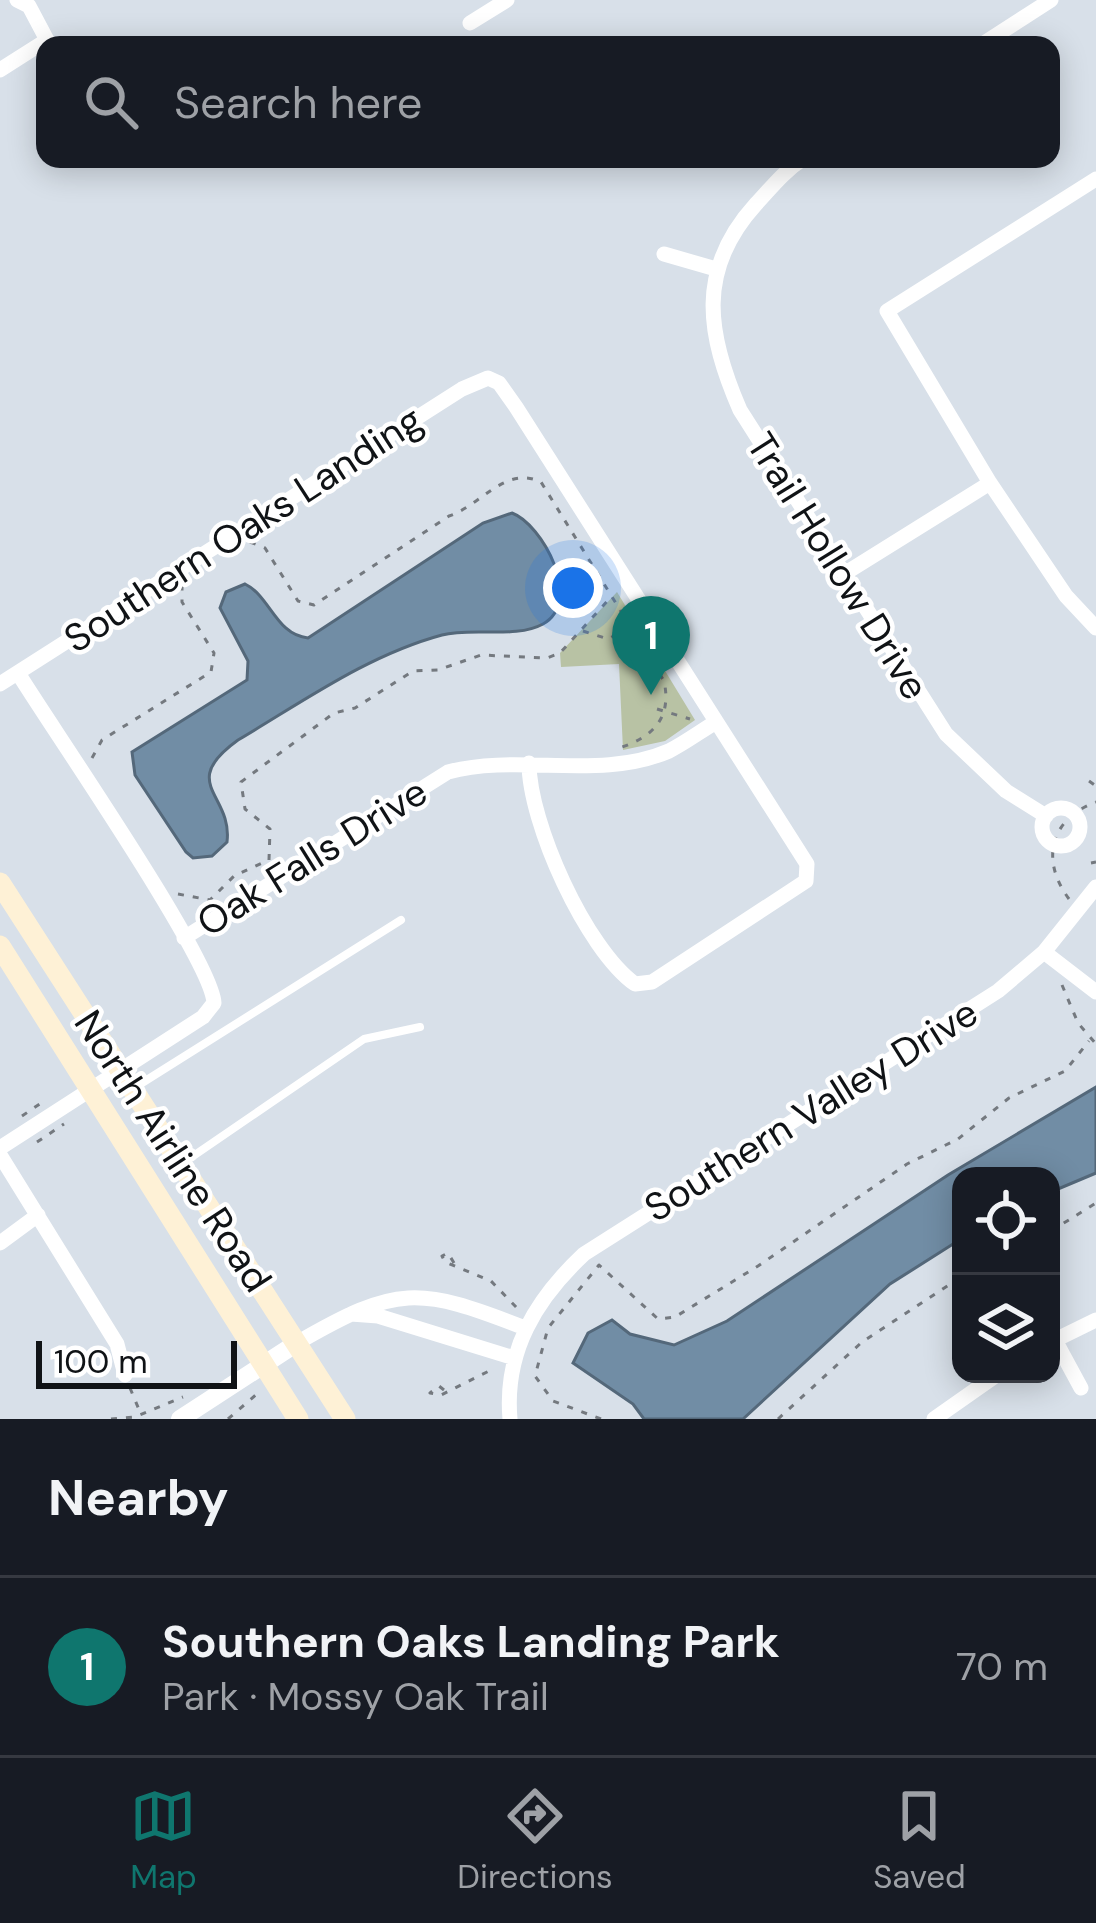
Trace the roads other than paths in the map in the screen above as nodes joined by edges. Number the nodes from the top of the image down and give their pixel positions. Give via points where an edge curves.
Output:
1 (17, 0) edge
2 (507, 0) edge
3 (1051, 0) edge
4 (470, 23) dead end
5 (45, 36) edge
6 (995, 36) edge
7 (36, 47) edge
8 (0, 70) edge
9 (794, 168) edge
10 (1096, 179) edge
11 (664, 254) dead end
12 (716, 269) junction
13 (990, 483) junction
14 (844, 574) junction
15 (1096, 628) edge
16 (18, 673) junction
17 (0, 684) edge
18 (714, 724) junction
19 (529, 764) junction
20 (1046, 816) junction
21 (1078, 836) junction
22 (1094, 857) edge
23 (0, 884) edge
24 (1096, 887) edge
25 (401, 920) dead end
26 (184, 938) junction
27 (0, 946) edge
28 (1044, 952) junction
29 (1096, 992) edge
30 (420, 1028) dead end
31 (127, 1079) junction
32 (90, 1090) junction
33 (0, 1152) edge
34 (182, 1164) junction
35 (38, 1216) junction
36 (0, 1243) edge
37 (348, 1314) junction
38 (1096, 1320) edge
39 (527, 1324) junction
40 (1060, 1338) edge
41 (297, 1343) junction
42 (1060, 1353) edge
43 (514, 1358) junction
44 (264, 1365) junction
45 (125, 1375) road end
46 (985, 1383) edge
47 (1081, 1388) dead end
48 (180, 1419) edge
49 (298, 1419) edge
50 (345, 1419) edge
51 (511, 1419) edge
52 (934, 1419) edge

1 - 5 street
2 - 4 street
3 - 6 street
7 - 8 street
9 - 12 street via 732,231
10 - 13 street via 887,311
11 - 12 street
12 - 14 street, Trail Hollow Drive via 713,319 724,375
13 - 14 street
13 - 15 street
14 - 20 street, Trail Hollow Drive via 946,734 1006,791
16 - 17 street, Southern Oaks Landing
16 - 18 street, Southern Oaks Landing via 488,378 499,382 545,452
16 - 26 street
18 - 19 street, Oak Falls Drive via 667,752 625,762
18 - 19 street via 806,864 806,881 652,982 634,984 613,962 545,849
19 - 26 street, Oak Falls Drive via 448,772
20 - 21 street via 1074,813
20 - 21 street via 1052,843
21 - 22 street
23 - 31 main road, North Airline Road
24 - 28 street, Southern Valley Drive
25 - 31 lane
26 - 31 street via 214,1003
27 - 32 main road, North Airline Road
28 - 29 street
28 - 39 street, Southern Valley Drive via 998,991 584,1254
30 - 34 lane via 364,1039
31 - 32 street
31 - 34 main road, North Airline Road
32 - 33 street
32 - 44 main road, North Airline Road
33 - 35 street
34 - 41 main road, North Airline Road
35 - 36 street
35 - 45 street via 117,1344
37 - 39 street via 415,1295
37 - 41 street
37 - 43 street
38 - 40 street
39 - 43 street, Southern Valley Drive
41 - 44 street
41 - 50 main road, North Airline Road
42 - 47 street
43 - 51 street, Southern Valley Drive
44 - 48 street
44 - 49 main road, North Airline Road
46 - 52 street

